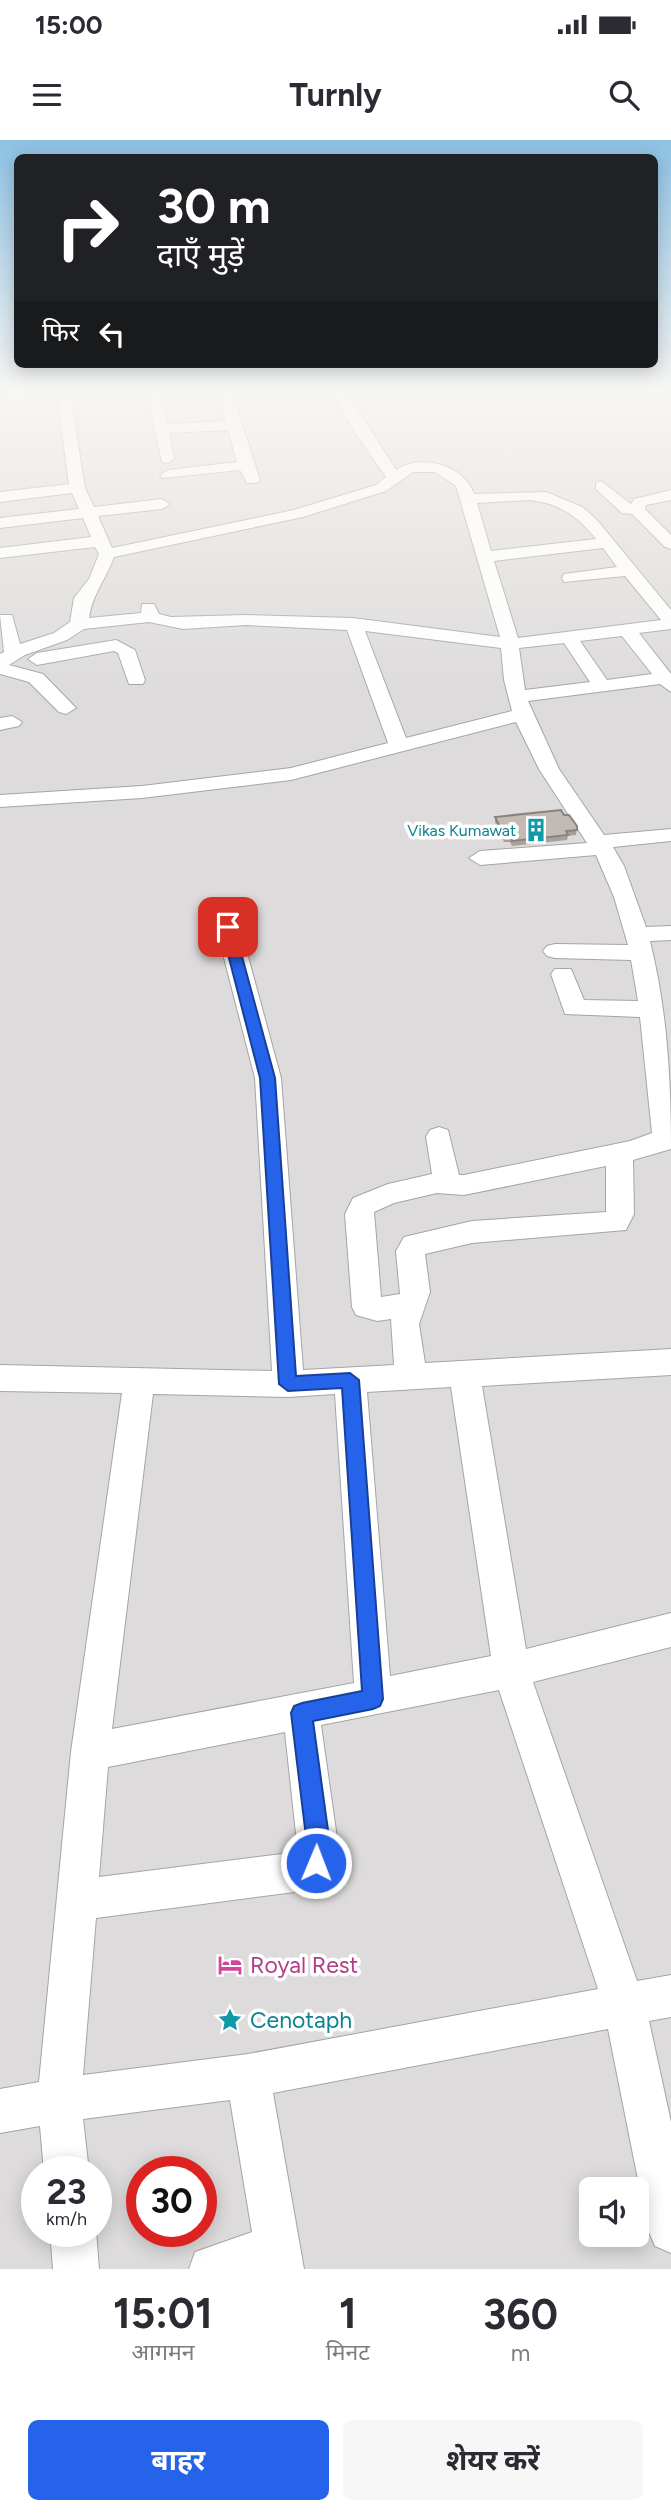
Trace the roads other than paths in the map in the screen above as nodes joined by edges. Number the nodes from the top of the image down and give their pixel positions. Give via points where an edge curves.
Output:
1 (40, 492) edge
2 (79, 492) edge
3 (367, 492) edge
4 (466, 492) edge
5 (609, 492) edge
6 (671, 495) edge
7 (0, 497) edge
8 (468, 499) junction
9 (162, 504) dead end
10 (632, 510) junction
11 (88, 512) junction
12 (583, 516) junction
13 (0, 523) edge
14 (667, 535) edge
15 (607, 543) junction
16 (104, 548) junction
17 (0, 553) edge
18 (485, 557) junction
19 (629, 570) junction
20 (570, 578) dead end
21 (6, 619) dead end
22 (671, 622) edge
23 (353, 623) junction
24 (79, 624) junction
25 (626, 629) junction
26 (568, 636) junction
27 (511, 643) junction
28 (3, 662) edge
29 (136, 680) dead end
30 (668, 682) edge
31 (603, 687) junction
32 (520, 705) junction
33 (66, 708) dead end
34 (399, 746) junction
35 (0, 801) edge
36 (671, 835) edge
37 (599, 845) junction
38 (480, 859) dead end
39 (228, 927) dead end
40 (671, 933) edge
41 (638, 943) junction
42 (555, 951) dead end
43 (564, 974) dead end
44 (652, 1009) junction
45 (439, 1136) dead end
46 (669, 1138) edge
47 (620, 1153) junction
48 (440, 1184) junction
49 (411, 1304) junction
50 (671, 1362) edge
51 (465, 1374) junction
52 (411, 1377) junction
53 (0, 1378) edge
54 (350, 1380) junction
55 (139, 1382) junction
56 (288, 1384) junction
57 (671, 1630) edge
58 (511, 1670) junction
59 (373, 1699) junction
60 (302, 1713) junction
61 (90, 1752) junction
62 (77, 1900) junction
63 (671, 1996) edge
64 (625, 2006) junction
65 (248, 2076) junction
66 (59, 2100) junction
67 (0, 2111) edge
68 (64, 2156) edge
69 (671, 2230) edge
70 (74, 2247) edge
71 (279, 2258) edge
72 (76, 2269) edge
73 (212, 2269) edge

1 - 7 street
2 - 11 street
3 - 16 street via 297,514
4 - 8 street
5 - 10 street
6 - 10 street via 640,502
8 - 12 street via 557,497
8 - 18 street
9 - 11 street
10 - 12 street
10 - 14 street
11 - 13 street
11 - 16 street
12 - 15 street
15 - 18 street
15 - 19 street
16 - 17 street
16 - 24 street via 97,580 83,598
18 - 27 street
19 - 20 street
19 - 22 street
21 - 28 street
22 - 25 street
23 - 24 street via 166,623 149,612
23 - 27 street
23 - 34 street
24 - 28 street via 63,636
25 - 26 street
25 - 30 street
26 - 27 street
26 - 31 street
27 - 32 street via 508,654
28 - 29 street via 116,645 126,650
28 - 33 street via 37,678
30 - 31 street
31 - 32 street
32 - 34 street
32 - 37 street via 532,737
34 - 35 street via 291,774 142,792
36 - 37 street
37 - 38 street
37 - 41 street via 613,866
39 - 56 street via 268,1078
40 - 41 street
41 - 42 street
41 - 44 street
43 - 44 street via 575,1009
44 - 46 street
45 - 48 street via 446,1176
46 - 47 street
47 - 48 street via 464,1185
47 - 49 street via 618,1220 483,1230 418,1243 410,1251 415,1292
48 - 49 street via 388,1194 367,1201 360,1209 367,1307
49 - 52 street via 404,1324
50 - 51 street
51 - 52 street
51 - 58 street
52 - 54 street
53 - 55 street
54 - 56 street
54 - 59 street
55 - 56 street
55 - 61 street
57 - 58 street
58 - 59 street
58 - 64 street
59 - 60 street
60 - 61 street
60 - 62 street via 318,1845 316,1863 310,1870
61 - 62 street
62 - 66 street
63 - 64 street
64 - 65 street
64 - 69 street
65 - 66 street
65 - 71 street
66 - 67 street
66 - 68 street
70 - 72 street
71 - 73 street

